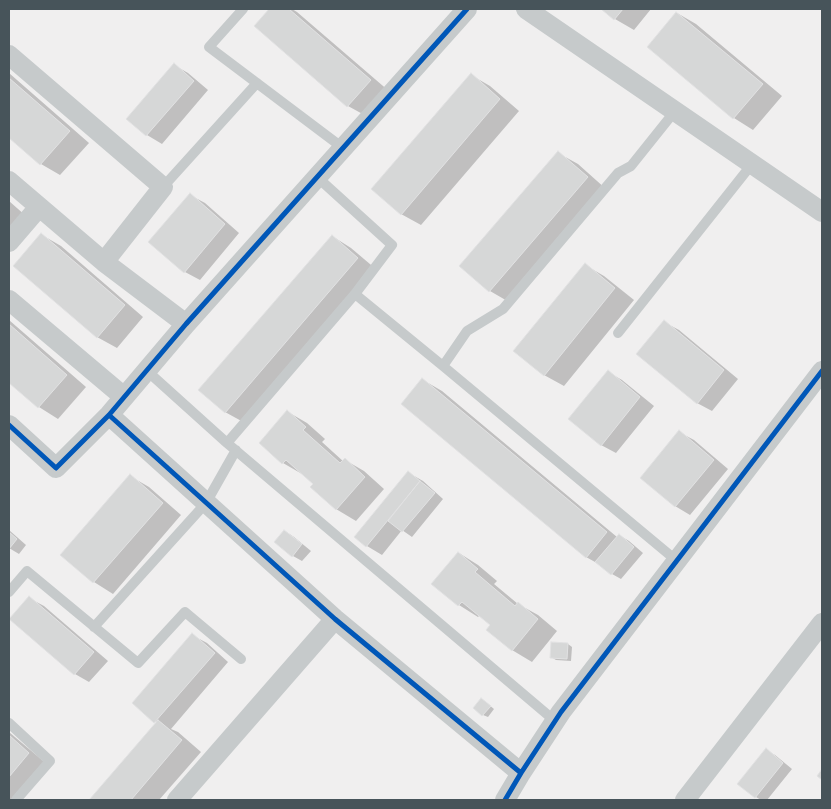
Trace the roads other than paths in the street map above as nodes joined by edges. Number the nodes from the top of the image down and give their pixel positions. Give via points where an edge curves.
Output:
1 (243, 9) edge
2 (467, 9) edge
3 (526, 9) edge
4 (9, 55) edge
5 (257, 83) junction
6 (675, 111) junction
7 (343, 148) junction
8 (752, 164) junction
9 (317, 177) junction
10 (9, 180) edge
11 (163, 187) junction
12 (39, 207) junction
13 (822, 212) edge
14 (9, 242) edge
15 (104, 262) junction
16 (356, 294) junction
17 (9, 300) edge
18 (186, 324) junction
19 (618, 333) dead end
20 (443, 366) junction
21 (146, 370) junction
22 (822, 371) edge
23 (124, 397) junction
24 (109, 415) junction
25 (9, 425) edge
26 (227, 443) junction
27 (236, 450) junction
28 (206, 503) junction
29 (677, 561) junction
30 (9, 592) edge
31 (334, 619) junction
32 (822, 623) edge
33 (94, 627) junction
34 (241, 659) dead end
35 (555, 721) junction
36 (9, 723) edge
37 (521, 773) junction
38 (16, 800) edge
39 (177, 800) edge
40 (506, 800) edge
41 (685, 800) edge

1 - 5 lane via 209,47
2 - 7 street
3 - 6 street
4 - 11 street
5 - 7 lane
5 - 11 lane
6 - 8 street
6 - 20 lane via 631,166 618,173 503,309 467,331
7 - 9 street
8 - 13 street
8 - 19 lane
9 - 16 lane via 392,245
9 - 18 street
10 - 12 street
11 - 15 street
12 - 14 street
12 - 15 street
15 - 18 street
16 - 20 lane
16 - 26 lane
17 - 23 street
18 - 21 street
20 - 29 lane
21 - 23 street
21 - 26 lane
22 - 29 street
23 - 24 street
24 - 25 street via 56,468
24 - 28 street
26 - 27 lane
27 - 28 lane
27 - 35 lane
28 - 31 street
28 - 33 lane
29 - 35 street
30 - 33 lane via 26,572
31 - 37 street
31 - 39 street
32 - 41 street
33 - 34 lane via 138,663 185,612
35 - 37 street
36 - 38 lane via 50,761
37 - 40 street

